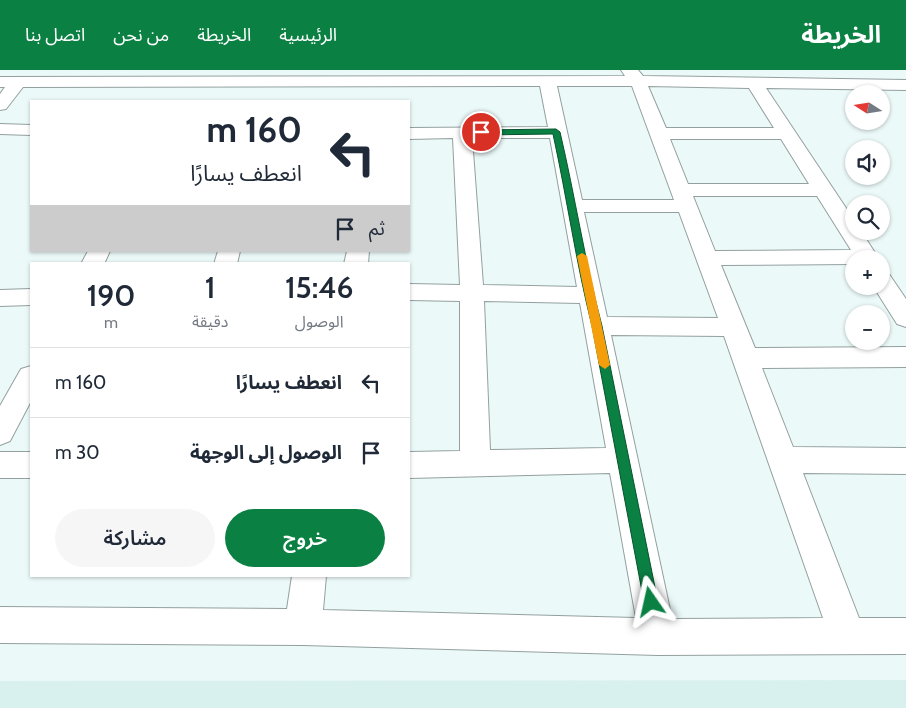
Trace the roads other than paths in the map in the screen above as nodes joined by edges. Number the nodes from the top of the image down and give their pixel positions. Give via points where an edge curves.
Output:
1 (5, 70) edge
2 (828, 70) edge
3 (894, 70) edge
4 (0, 75) edge
5 (102, 76) edge
6 (361, 76) edge
7 (633, 76) edge
8 (723, 76) edge
9 (0, 82) edge
10 (18, 82) junction
11 (548, 82) junction
12 (380, 83) junction
13 (754, 83) junction
14 (192, 84) junction
15 (839, 84) junction
16 (906, 85) edge
17 (182, 100) edge
18 (379, 100) edge
19 (0, 105) edge
20 (0, 129) edge
21 (30, 130) edge
22 (462, 132) junction
23 (556, 132) junction
24 (410, 133) edge
25 (786, 133) junction
26 (659, 134) junction
27 (823, 190) junction
28 (683, 198) junction
29 (573, 206) junction
30 (862, 250) edge
31 (707, 258) junction
32 (845, 258) edge
33 (410, 292) edge
34 (472, 292) junction
35 (890, 294) edge
36 (589, 295) junction
37 (30, 297) edge
38 (0, 298) edge
39 (906, 318) edge
40 (597, 326) junction
41 (734, 327) junction
42 (906, 357) edge
43 (745, 358) junction
44 (30, 378) edge
45 (0, 434) edge
46 (623, 460) junction
47 (783, 460) junction
48 (906, 461) edge
49 (476, 463) junction
50 (0, 465) edge
51 (410, 465) edge
52 (30, 466) edge
53 (309, 577) edge
54 (0, 626) edge
55 (303, 627) junction
56 (848, 635) junction
57 (906, 636) edge
58 (658, 637) junction

1 - 4 street
2 - 15 street
3 - 16 street
5 - 10 street
5 - 14 street
6 - 12 street
6 - 14 street
7 - 8 street
7 - 11 street
7 - 26 street
8 - 13 street
9 - 10 street
10 - 19 street
11 - 12 street
11 - 23 street
12 - 18 street
13 - 15 street
13 - 25 street
14 - 17 street
15 - 16 street
20 - 21 street
22 - 23 street
22 - 24 street
22 - 34 street
23 - 29 street
25 - 26 street
25 - 27 street
26 - 28 street
27 - 28 street
27 - 30 street
28 - 29 street
28 - 31 street
29 - 36 street
31 - 32 street
31 - 41 street
33 - 34 street
34 - 36 street
34 - 49 street
35 - 39 street
36 - 40 street
37 - 38 street
40 - 41 street
40 - 46 street
41 - 43 street
42 - 43 street
43 - 47 street
44 - 45 street
46 - 49 street
46 - 58 street
47 - 48 street
47 - 56 street
49 - 51 street
50 - 52 street
53 - 55 street
54 - 55 street
55 - 58 street
56 - 57 street
56 - 58 street

